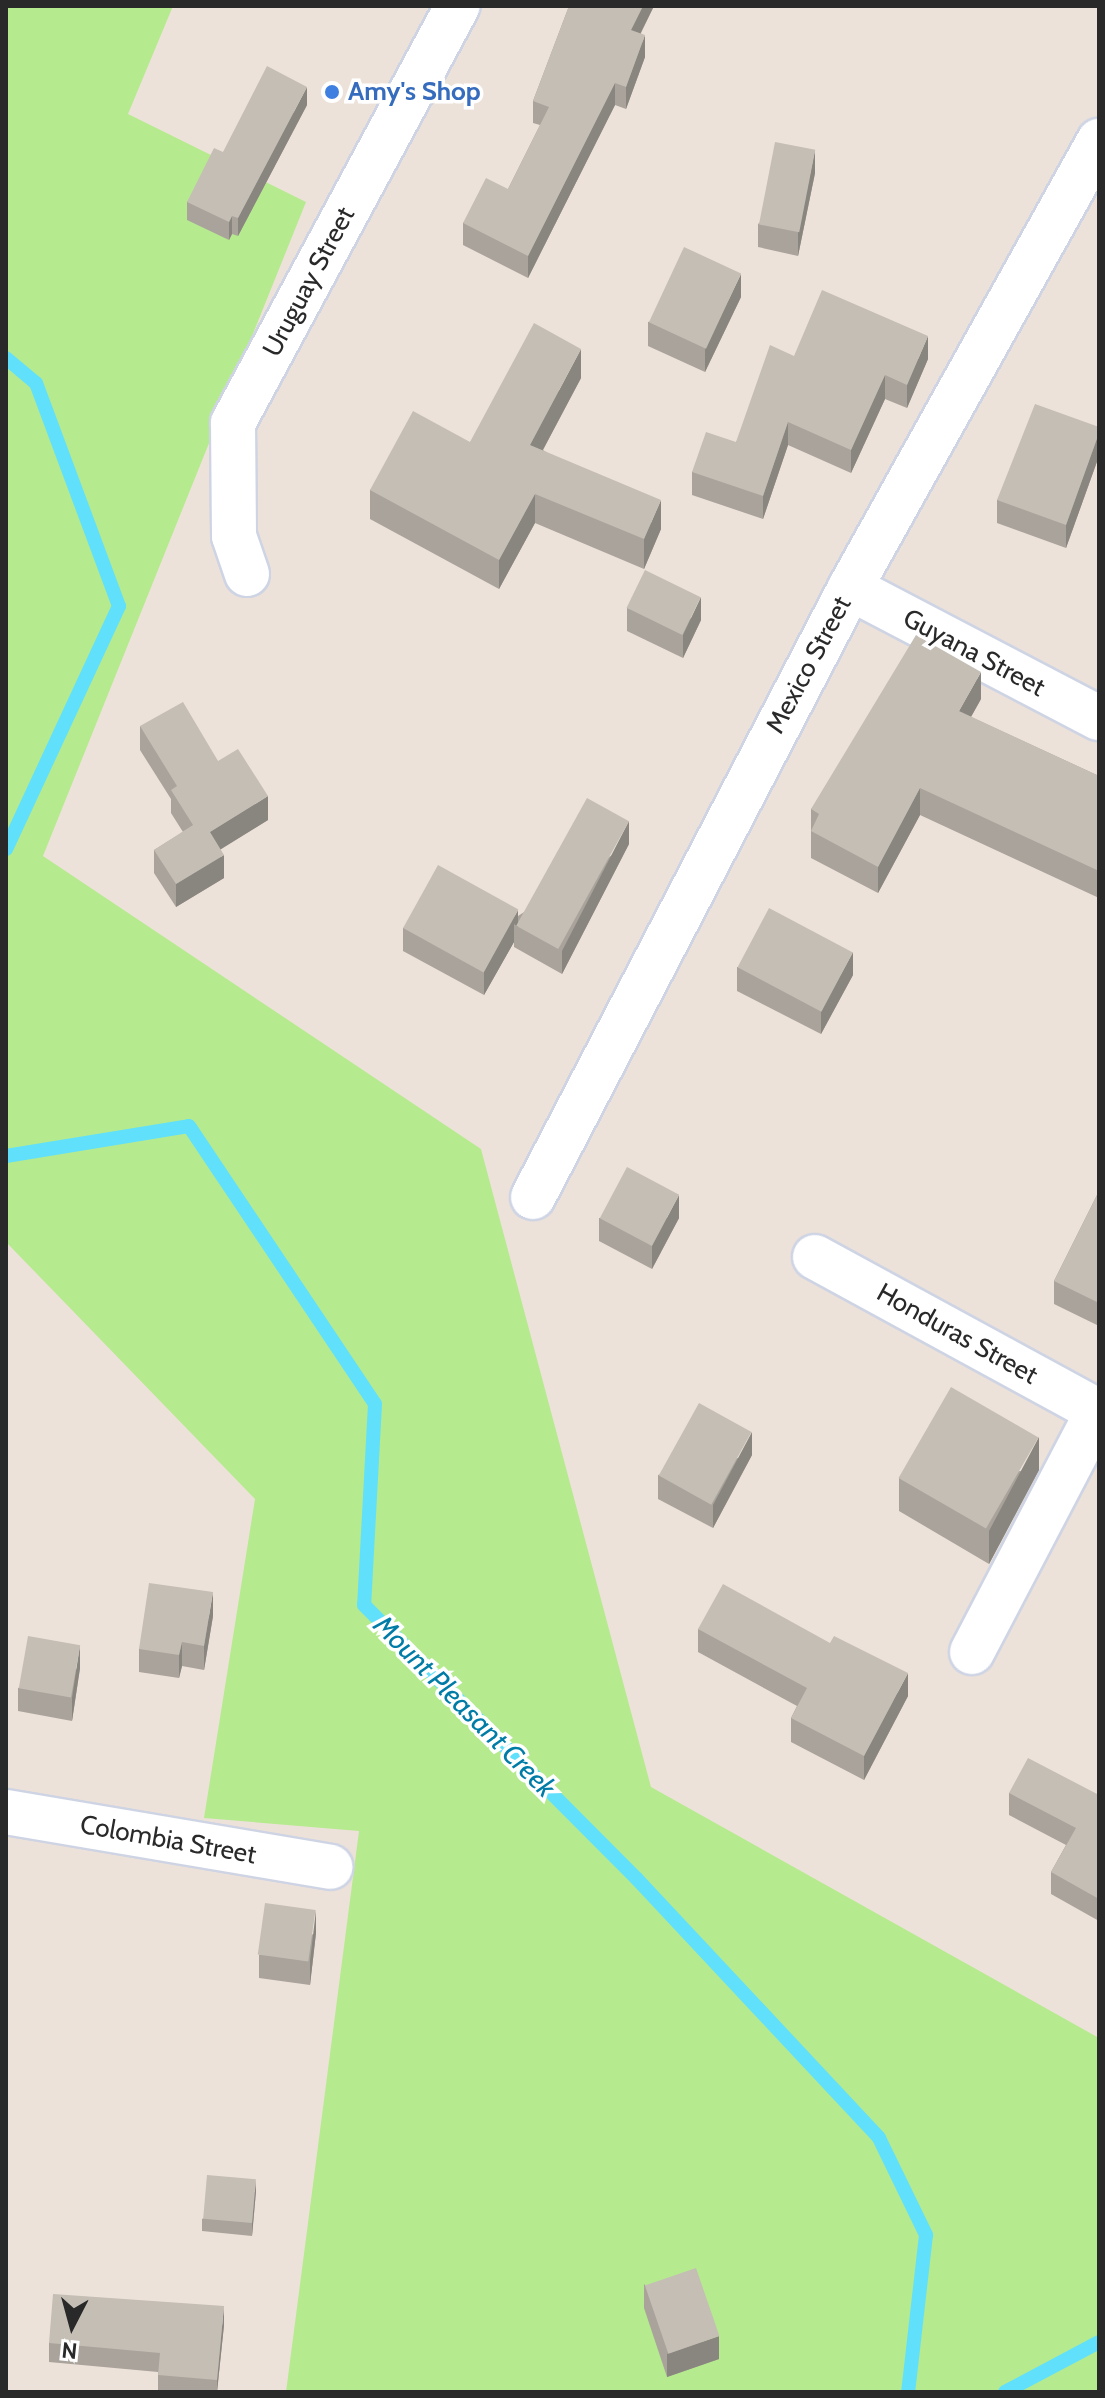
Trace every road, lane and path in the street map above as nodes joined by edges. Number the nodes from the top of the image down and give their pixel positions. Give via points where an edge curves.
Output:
1 (445, 10) edge
2 (1099, 141) edge
3 (247, 574) dead end
4 (850, 588) junction
5 (1099, 718) edge
6 (533, 1197) dead end
7 (815, 1257) dead end
8 (1099, 1411) edge
9 (972, 1652) dead end
10 (6, 1812) edge
11 (330, 1867) dead end

1 - 3 street, Uruguay Street via 233,423 234,536
2 - 4 street, Mexico Street
4 - 5 street, Guyana Street
4 - 6 street, Mexico Street
7 - 8 street, Honduras Street
8 - 9 street
10 - 11 street, Colombia Street

